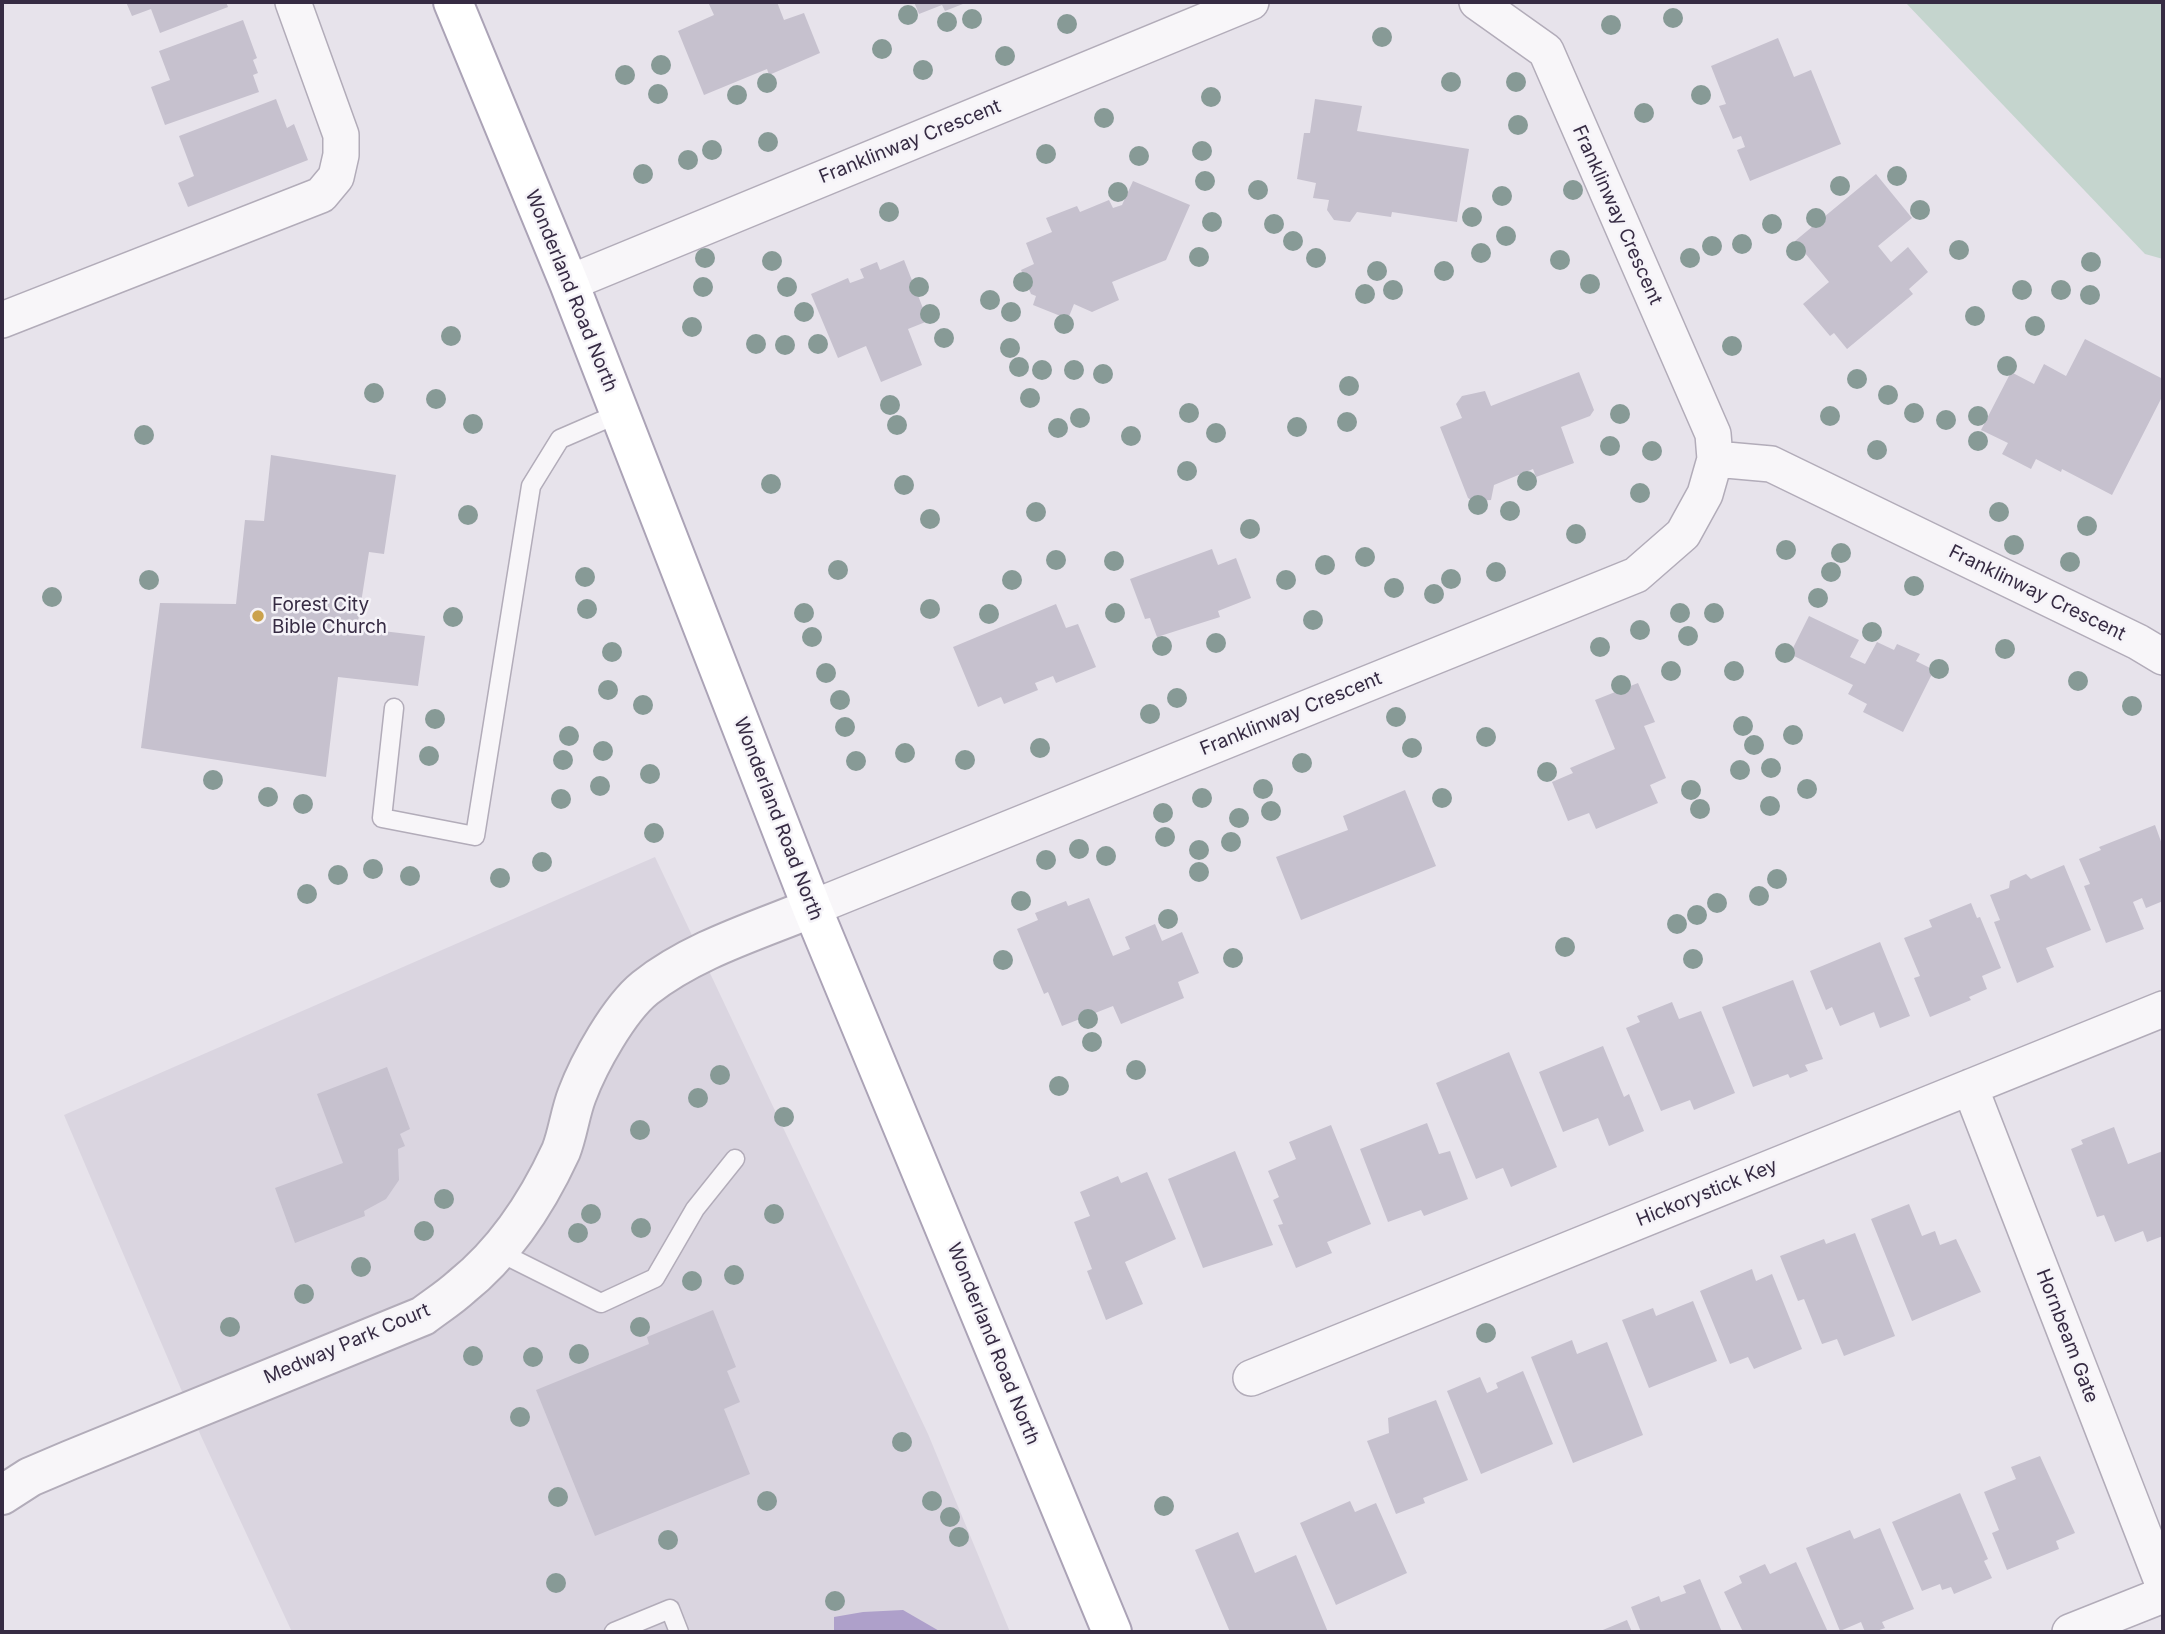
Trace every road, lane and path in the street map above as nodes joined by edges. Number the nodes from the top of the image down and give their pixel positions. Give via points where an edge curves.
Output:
1 (293, 2) edge
2 (453, 2) edge
3 (1251, 2) edge
4 (1477, 2) edge
5 (569, 283) junction
6 (2, 320) edge
7 (620, 413) junction
8 (1715, 459) junction
9 (2163, 657) edge
10 (394, 708) dead end
11 (812, 908) junction
12 (2163, 1009) edge
13 (1970, 1087) junction
14 (735, 1159) dead end
15 (499, 1251) junction
16 (1251, 1378) dead end
17 (2, 1496) edge
18 (2163, 1584) edge
19 (2163, 1595) edge
20 (614, 1632) edge
21 (679, 1632) edge
22 (1112, 1632) edge
23 (2070, 1632) edge

1 - 6 street via 341,135 336,177 321,195
2 - 5 main road, Wonderland Road North
3 - 5 street, Franklinway Crescent
4 - 8 street, Franklinway Crescent via 1546,51 1713,434
5 - 7 main road, Wonderland Road North
7 - 10 lane via 560,439 531,486 475,836 382,818
7 - 11 main road, Wonderland Road North
8 - 9 street, Franklinway Crescent via 1771,464
8 - 11 street, Franklinway Crescent via 1705,494 1683,534 1636,575
11 - 15 street, Medway Park Court via 710,949 643,990 594,1057 576,1096 562,1148 534,1204
11 - 22 main road, Wonderland Road North
12 - 13 street, Hickorystick Key
13 - 16 street, Hickorystick Key
13 - 18 street, Hornbeam Gate
14 - 15 lane via 695,1209 656,1278 601,1303
15 - 17 street, Medway Park Court via 423,1316 50,1468
19 - 23 street
20 - 21 lane via 670,1609

